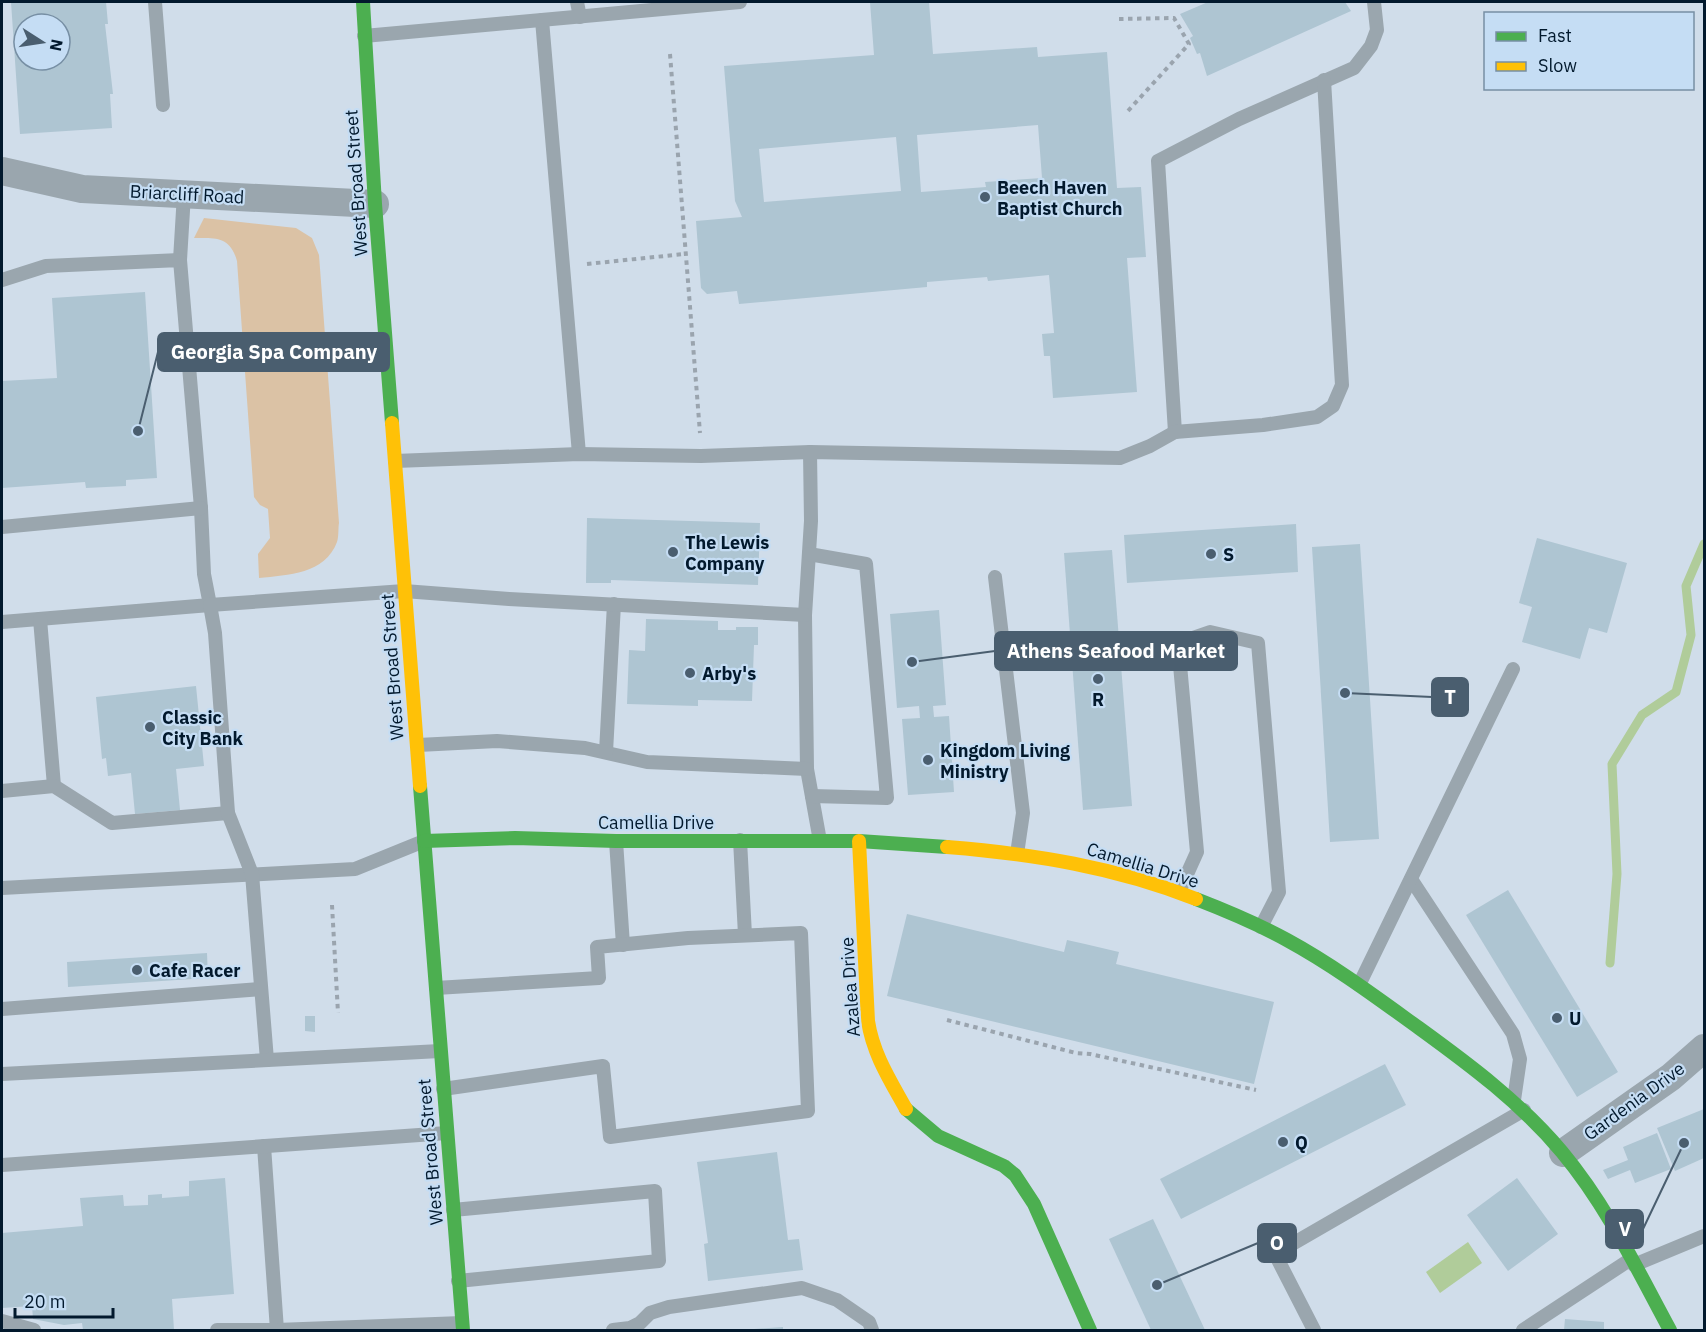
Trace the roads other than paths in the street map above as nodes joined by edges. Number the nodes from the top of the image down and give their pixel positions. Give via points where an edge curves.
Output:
1 (155, 2) edge
2 (363, 2) edge
3 (577, 2) edge
4 (740, 2) edge
5 (1374, 2) edge
6 (580, 17) junction
7 (542, 20) junction
8 (364, 36) junction
9 (1324, 80) junction
10 (163, 105) dead end
11 (2, 171) edge
12 (184, 194) junction
13 (375, 204) junction
14 (180, 260) junction
15 (2, 280) edge
16 (1175, 432) junction
17 (810, 452) junction
18 (579, 454) junction
19 (394, 461) junction
20 (201, 508) junction
21 (2, 527) edge
22 (809, 554) junction
23 (995, 577) dead end
24 (404, 591) junction
25 (614, 604) junction
26 (210, 605) junction
27 (805, 615) junction
28 (40, 619) junction
29 (2, 622) edge
30 (1513, 669) dead end
31 (416, 745) junction
32 (606, 752) junction
33 (807, 769) junction
34 (54, 786) junction
35 (2, 791) edge
36 (812, 796) junction
37 (228, 813) junction
38 (740, 840) junction
39 (424, 841) junction
40 (616, 841) junction
41 (820, 841) junction
42 (859, 841) junction
43 (1017, 854) junction
44 (252, 874) junction
45 (1411, 879) junction
46 (2, 888) edge
47 (1179, 892) junction
48 (1261, 927) junction
49 (746, 935) junction
50 (623, 945) junction
51 (1359, 985) junction
52 (436, 988) junction
53 (261, 989) junction
54 (2, 1009) edge
55 (1704, 1048) edge
56 (440, 1051) junction
57 (267, 1060) junction
58 (2, 1074) edge
59 (443, 1089) junction
60 (1519, 1106) junction
61 (447, 1133) junction
62 (264, 1146) junction
63 (1563, 1153) junction
64 (2, 1165) edge
65 (453, 1210) junction
66 (1704, 1236) edge
67 (1633, 1262) junction
68 (458, 1281) junction
69 (2, 1320) edge
70 (462, 1327) edge
71 (34, 1330) edge
72 (217, 1330) edge
73 (277, 1330) edge
74 (613, 1330) edge
75 (872, 1330) edge
76 (1090, 1330) edge
77 (1314, 1330) edge
78 (1523, 1330) edge
79 (1670, 1330) edge

1 - 10 lane
2 - 8 street, West Broad Street
3 - 6 lane
4 - 6 lane
5 - 9 lane via 1377,30 1371,46 1354,68
6 - 7 lane
7 - 8 lane
7 - 18 lane
8 - 13 street, West Broad Street
9 - 16 lane via 1158,161
9 - 16 lane via 1342,385 1333,406 1317,417 1263,426
11 - 12 street, Briarcliff Road via 82,189
12 - 13 street, Briarcliff Road
12 - 14 lane
13 - 19 street, West Broad Street
14 - 15 lane via 46,266
14 - 20 lane
16 - 17 lane via 1120,458
17 - 18 lane via 701,456
17 - 22 lane
18 - 19 lane
19 - 24 street, West Broad Street
20 - 21 lane
20 - 26 lane via 204,574
22 - 27 lane
22 - 36 lane via 866,564 887,798
23 - 43 lane via 1023,813
24 - 25 lane
24 - 26 lane
24 - 31 street, West Broad Street
25 - 27 lane
25 - 32 lane
26 - 28 lane
26 - 37 lane
27 - 33 lane
28 - 29 lane
28 - 34 lane
30 - 45 lane
31 - 32 lane via 498,741
31 - 39 street, West Broad Street
32 - 33 lane via 647,762
33 - 36 lane
34 - 35 lane
34 - 37 lane via 112,823
36 - 41 lane
37 - 44 lane
38 - 40 street, Camellia Drive
38 - 41 street, Camellia Drive
38 - 49 lane
39 - 40 street, Camellia Drive
39 - 44 lane via 355,869
39 - 52 street, West Broad Street
40 - 50 lane
41 - 42 street, Camellia Drive
42 - 43 street, Camellia Drive
42 - 76 street, Azalea Drive via 868,1021 878,1059 908,1112 924,1126 1015,1175 1034,1204
43 - 47 street, Camellia Drive via 1064,860
44 - 46 lane
44 - 53 lane
45 - 51 lane
45 - 60 lane via 1513,1034 1520,1059
47 - 48 street, Camellia Drive
47 - 48 lane via 1197,852 1178,643 1210,632 1258,642 1279,892
48 - 51 street, Camellia Drive
49 - 50 lane
49 - 59 lane via 801,933 808,1111 610,1137 603,1066
50 - 52 lane via 597,947 599,978
51 - 60 street, Camellia Drive via 1473,1067
52 - 56 street, West Broad Street
53 - 54 lane
53 - 57 lane
55 - 63 street, Gardenia Drive via 1671,1077
56 - 57 lane
56 - 59 street, West Broad Street
57 - 58 lane
59 - 61 street, West Broad Street
60 - 63 street, Camellia Drive
60 - 77 lane via 1275,1254
61 - 62 lane
61 - 65 street, West Broad Street
62 - 64 lane
62 - 73 lane
63 - 67 street, Camellia Drive via 1608,1216
65 - 68 street, West Broad Street
65 - 68 lane via 655,1191 658,1261
66 - 67 lane
67 - 78 lane
67 - 79 street, Camellia Drive
68 - 70 street, West Broad Street
69 - 71 lane
70 - 73 lane
72 - 73 lane
74 - 75 lane via 630,1328 650,1313 669,1307 802,1288 837,1300 869,1322

